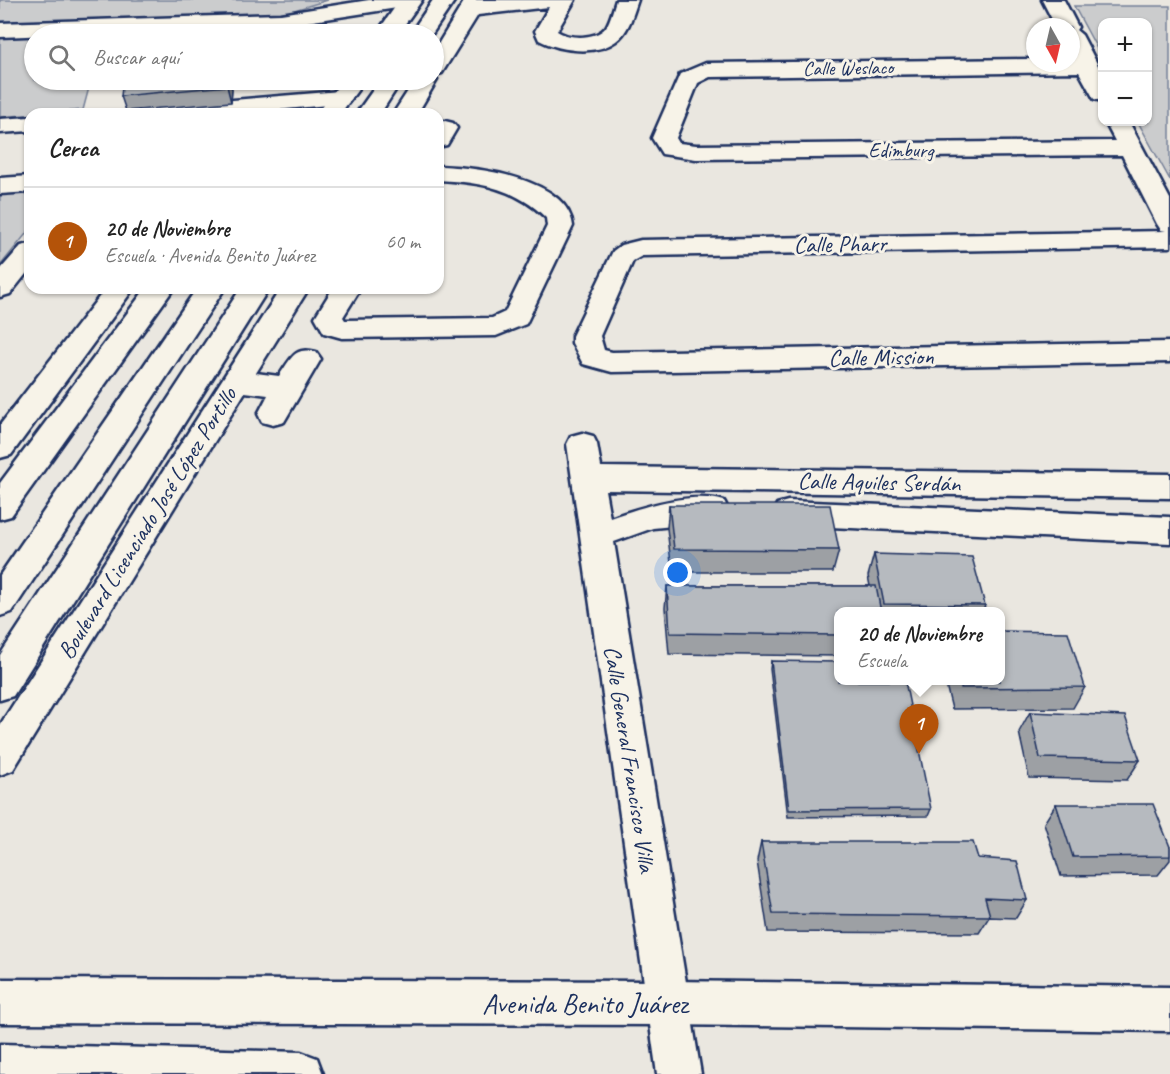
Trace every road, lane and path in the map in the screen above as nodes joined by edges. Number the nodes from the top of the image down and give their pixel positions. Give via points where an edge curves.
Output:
1 (411, 0) edge
2 (444, 0) edge
3 (558, 0) edge
4 (564, 0) edge
5 (627, 0) edge
6 (1053, 0) edge
7 (472, 5) edge
8 (1062, 18) edge
9 (307, 24) edge
10 (394, 24) edge
11 (428, 24) edge
12 (0, 30) edge
13 (24, 30) edge
14 (24, 39) edge
15 (0, 40) edge
16 (444, 51) edge
17 (1080, 53) edge
18 (1086, 65) junction
19 (1098, 87) edge
20 (320, 90) edge
21 (384, 90) edge
22 (420, 90) edge
23 (342, 95) edge
24 (211, 108) edge
25 (316, 108) edge
26 (372, 108) edge
27 (409, 108) edge
28 (24, 124) edge
29 (0, 126) edge
30 (1119, 126) edge
31 (1132, 148) junction
32 (671, 149) joint
33 (444, 174) edge
34 (24, 184) edge
35 (0, 186) edge
36 (1170, 224) edge
37 (1170, 239) edge
38 (108, 294) edge
39 (156, 294) edge
40 (207, 294) edge
41 (251, 294) edge
42 (292, 294) edge
43 (343, 294) edge
44 (1170, 352) edge
45 (593, 357) joint
46 (306, 359) dead end
47 (236, 381) junction
48 (287, 387) junction
49 (24, 414) junction
50 (273, 414) dead end
51 (0, 447) edge
52 (585, 461) joint
53 (26, 472) junction
54 (1168, 491) edge
55 (0, 507) edge
56 (1170, 530) edge
57 (597, 535) junction
58 (0, 602) edge
59 (0, 685) edge
60 (0, 758) edge
61 (0, 1001) edge
62 (667, 1003) junction
63 (1170, 1009) edge
64 (0, 1066) edge
65 (301, 1074) edge
66 (679, 1074) edge

1 - 9 main road
1 - 10 main road
2 - 11 main road
3 - 7 main road
4 - 5 main road via 546,31 562,42 594,42 608,37 614,32
6 - 8 main road
7 - 16 main road
12 - 13 main road
14 - 15 main road
17 - 18 main road
18 - 19 main road
18 - 32 main road, Calle Weslaco via 706,70 688,79 684,87 664,138
20 - 23 main road
21 - 26 main road
22 - 27 main road
23 - 24 main road
23 - 25 main road
28 - 29 main road
30 - 31 main road
31 - 32 main road, Edimburg via 696,152
31 - 36 main road
33 - 43 main road via 501,181 540,198 559,216 560,226 516,318 496,327 342,328 334,326 329,317
34 - 35 main road
37 - 45 main road, Calle Pharr via 635,249 622,257 586,336
38 - 49 main road
39 - 53 main road
40 - 58 main road
41 - 59 main road, Boulevard Licenciado José López Portillo
42 - 47 main road, Boulevard Licenciado José López Portillo
44 - 45 main road, Calle Mission via 612,362
46 - 48 main road
47 - 48 main road
47 - 60 main road, Boulevard Licenciado José López Portillo
48 - 50 main road
49 - 51 main road
49 - 53 main road
52 - 54 main road, Calle Aquiles Serdán
52 - 57 main road, Calle General Francisco Villa
53 - 55 main road
56 - 57 main road via 687,511 652,516
57 - 62 main road, Calle General Francisco Villa
61 - 62 main road, Avenida Benito Juárez
62 - 63 main road, Avenida Benito Juárez
62 - 66 main road, Calle General Francisco Villa
64 - 65 main road

